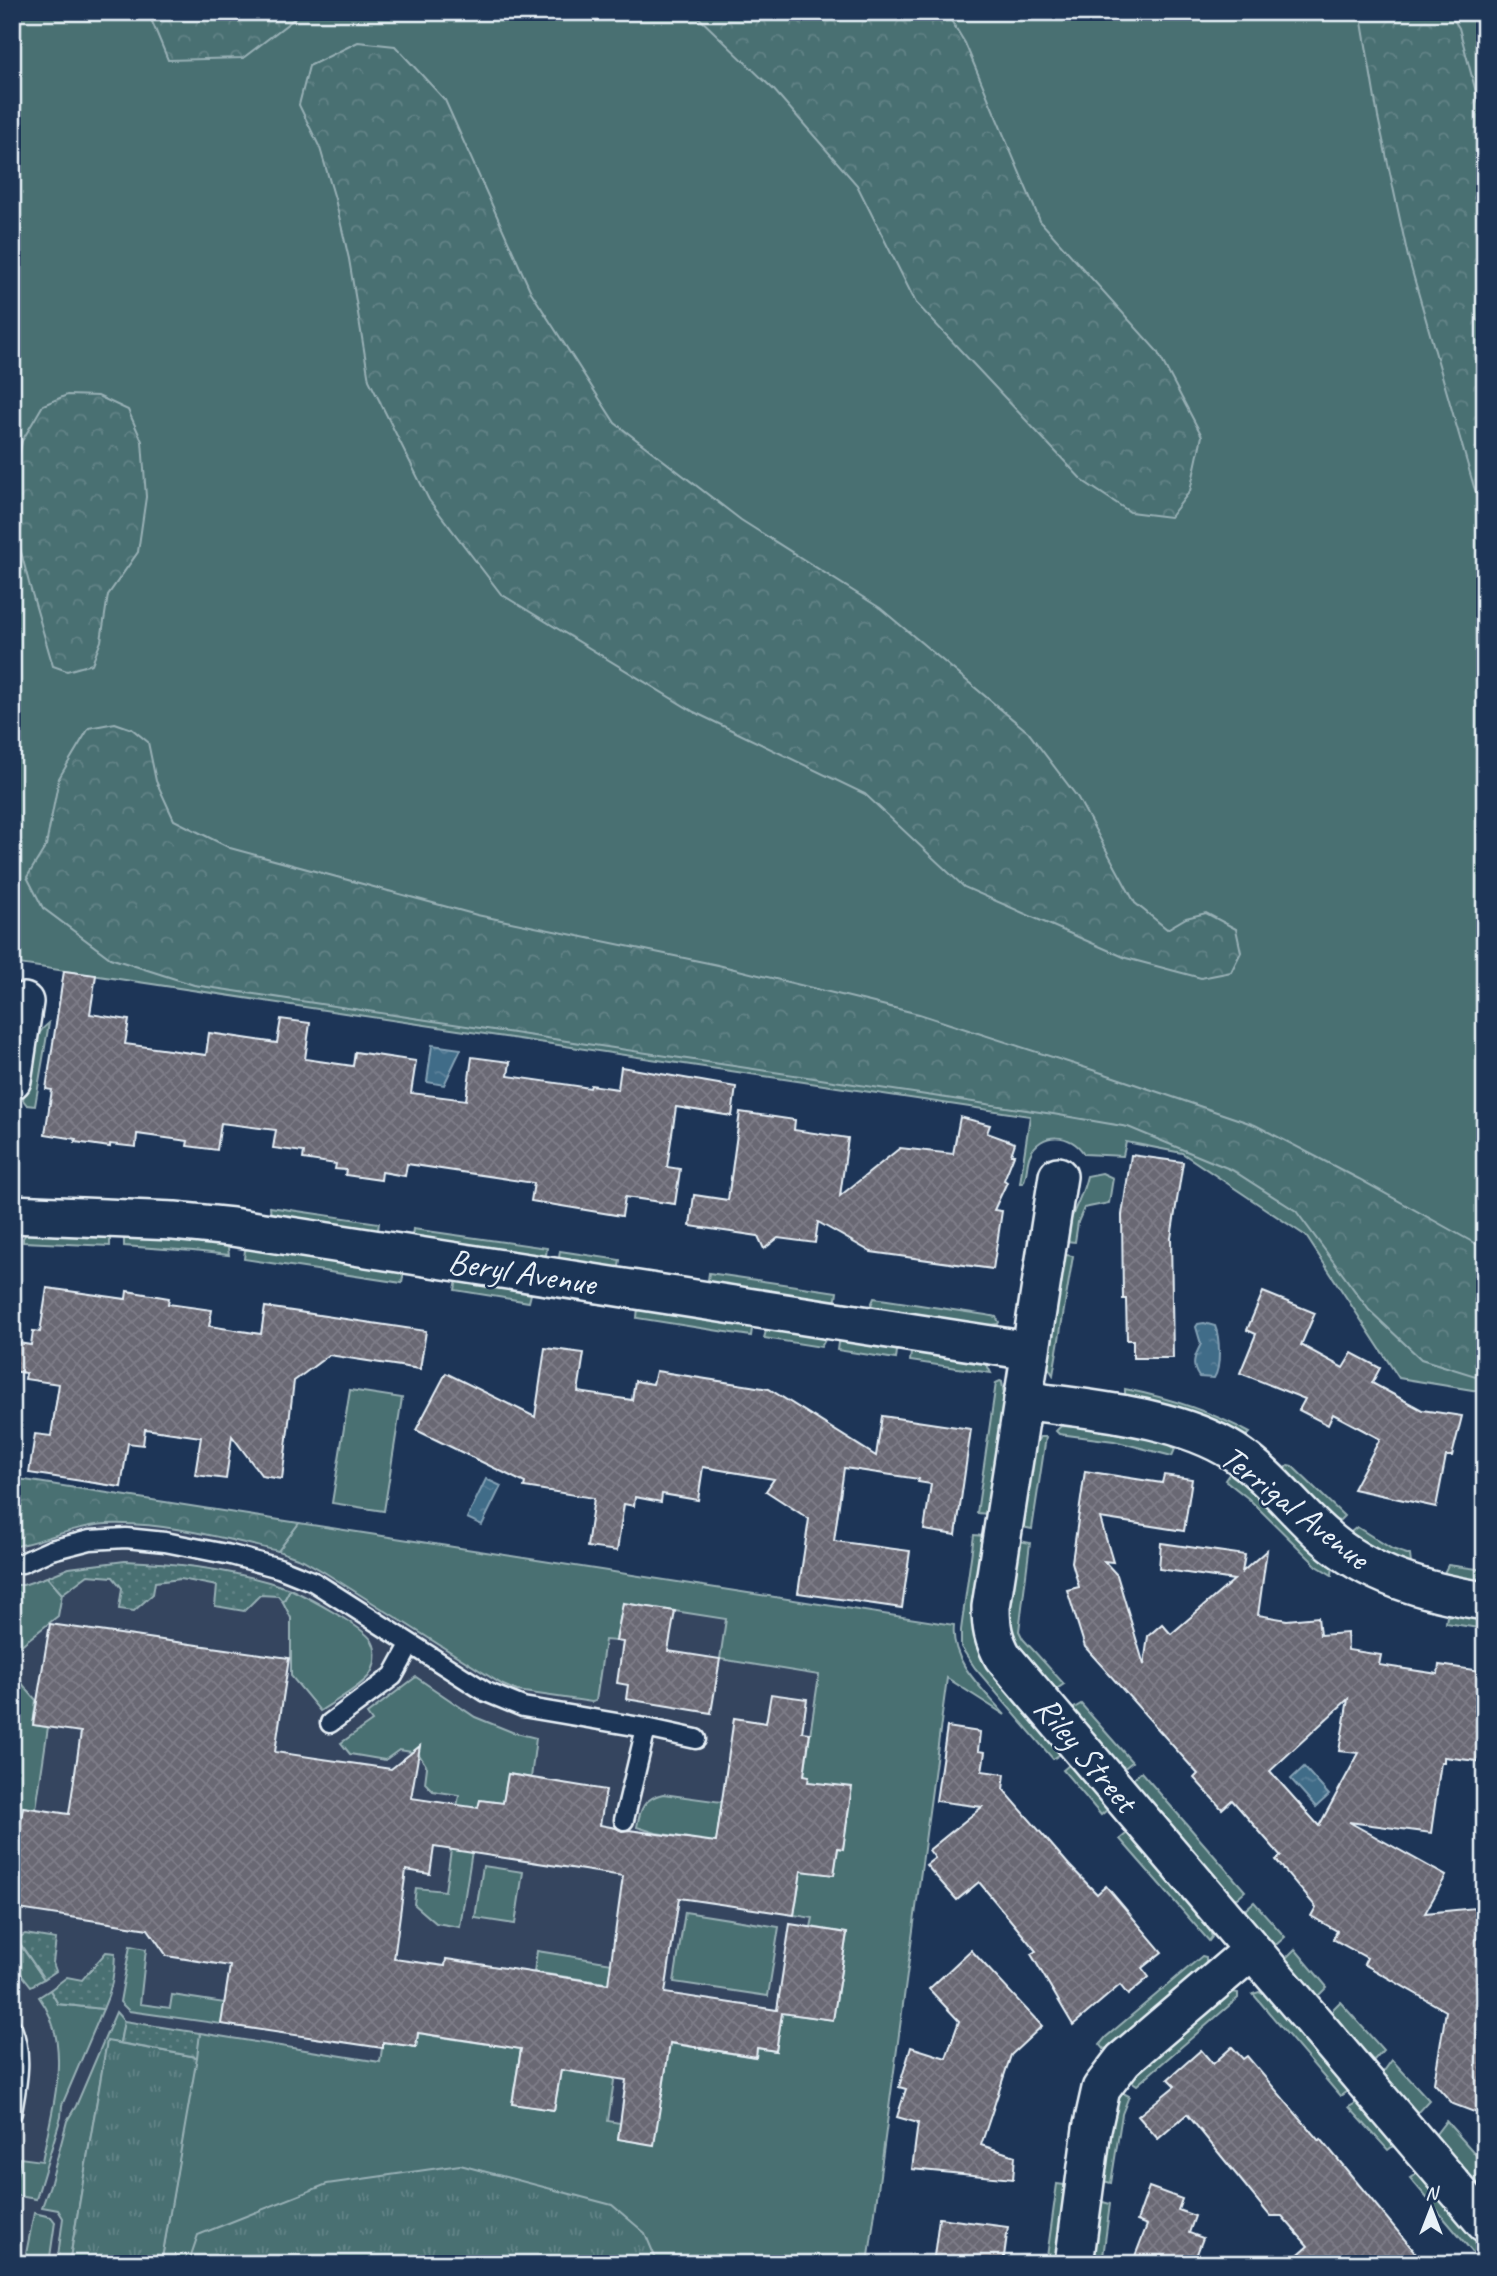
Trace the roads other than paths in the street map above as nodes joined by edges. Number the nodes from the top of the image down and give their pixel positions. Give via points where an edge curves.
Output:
1 (24, 1002) dead end
2 (12, 1080) edge
3 (1058, 1176) dead end
4 (12, 1214) edge
5 (1030, 1351) junction
6 (1023, 1400) junction
7 (12, 1564) edge
8 (1485, 1601) edge
9 (411, 1645) junction
10 (330, 1723) dead end
11 (646, 1728) junction
12 (696, 1739) dead end
13 (624, 1820) dead end
14 (1252, 1950) junction
15 (12, 2028) edge
16 (12, 2112) edge
17 (1485, 2223) edge
18 (1074, 2264) edge

1 - 2 street
3 - 5 street, Riley Street
4 - 5 street, Beryl Avenue via 232,1227
5 - 6 street, Riley Street
6 - 8 street, Terrigal Avenue via 1170,1425 1206,1438 1259,1471 1324,1537 1380,1573 1450,1596
6 - 14 street, Riley Street via 992,1607 994,1641
7 - 9 lane via 90,1540 126,1538 231,1555 314,1582
9 - 10 lane via 393,1676
9 - 11 lane via 486,1692 523,1707
11 - 12 lane
11 - 13 lane
14 - 17 street, Riley Street
14 - 18 street via 1122,2060 1101,2089 1091,2129
15 - 16 lane via 19,2074

